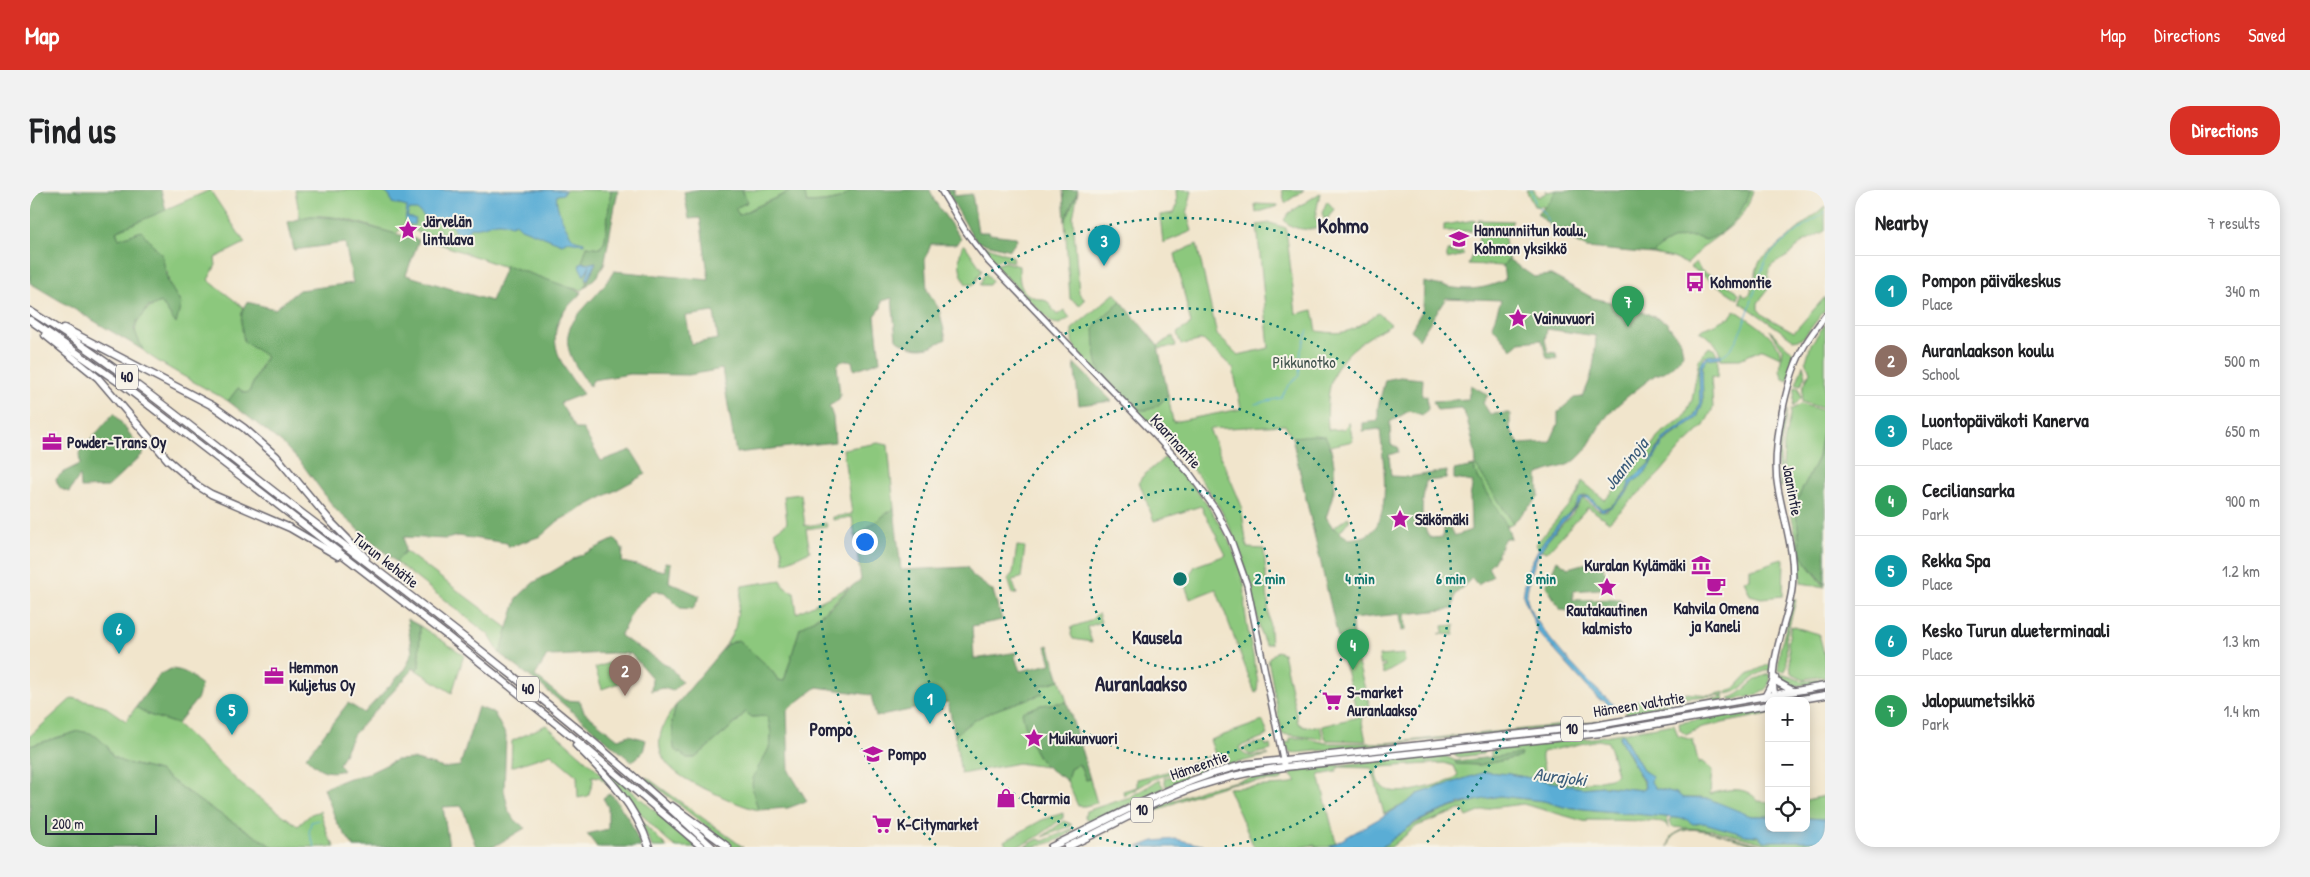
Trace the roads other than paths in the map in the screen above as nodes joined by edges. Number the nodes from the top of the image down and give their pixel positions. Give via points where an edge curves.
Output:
1 (941, 190) edge
2 (30, 310) edge
3 (1825, 316) edge
4 (30, 320) edge
5 (30, 324) edge
6 (363, 571) junction
7 (401, 589) junction
8 (1776, 680) junction
9 (1825, 686) edge
10 (1794, 691) junction
11 (1825, 695) edge
12 (1765, 697) joint
13 (1777, 697) edge
14 (1779, 697) edge
15 (1810, 698) edge
16 (1765, 705) edge
17 (553, 721) junction
18 (1368, 754) junction
19 (1284, 763) junction
20 (652, 793) junction
21 (649, 847) edge
22 (702, 847) edge
23 (712, 847) edge
24 (728, 847) edge
25 (1051, 847) edge
26 (1067, 847) edge

1 - 19 main road, Kaarinantie via 989,262 1156,436 1216,510 1230,537 1247,585
2 - 7 highway, Turun kehätie / 40 via 92,352
2 - 7 highway via 213,406 238,423 276,456 332,524
3 - 8 main road, Jaanintie via 1798,357 1776,443 1775,473 1793,564 1792,588 1776,658
4 - 6 highway, Turun kehätie / 40 via 124,386
5 - 6 highway via 62,346 98,378 168,460 198,486 290,528
6 - 17 highway, Turun kehätie / 40
7 - 20 highway, Turun kehätie / 40
8 - 10 highway
8 - 12 highway
8 - 13 main road, Jaanintie
9 - 10 highway, Hämeen valtatie / 10
10 - 14 highway, Hämeen valtatie / 10
11 - 15 highway
12 - 18 highway, Hämeen valtatie / 10 via 1555,731
16 - 18 highway, Hämeen valtatie / 10 via 1601,733
17 - 21 highway via 617,787 638,820
17 - 22 highway, Turun kehätie / 40
18 - 19 highway, Hämeentie / 10
19 - 25 highway, Hämeentie / 10 via 1248,764 1206,774
19 - 26 highway, Hämeentie / 10 via 1184,792
20 - 23 highway, Turun kehätie / 40
20 - 24 highway

